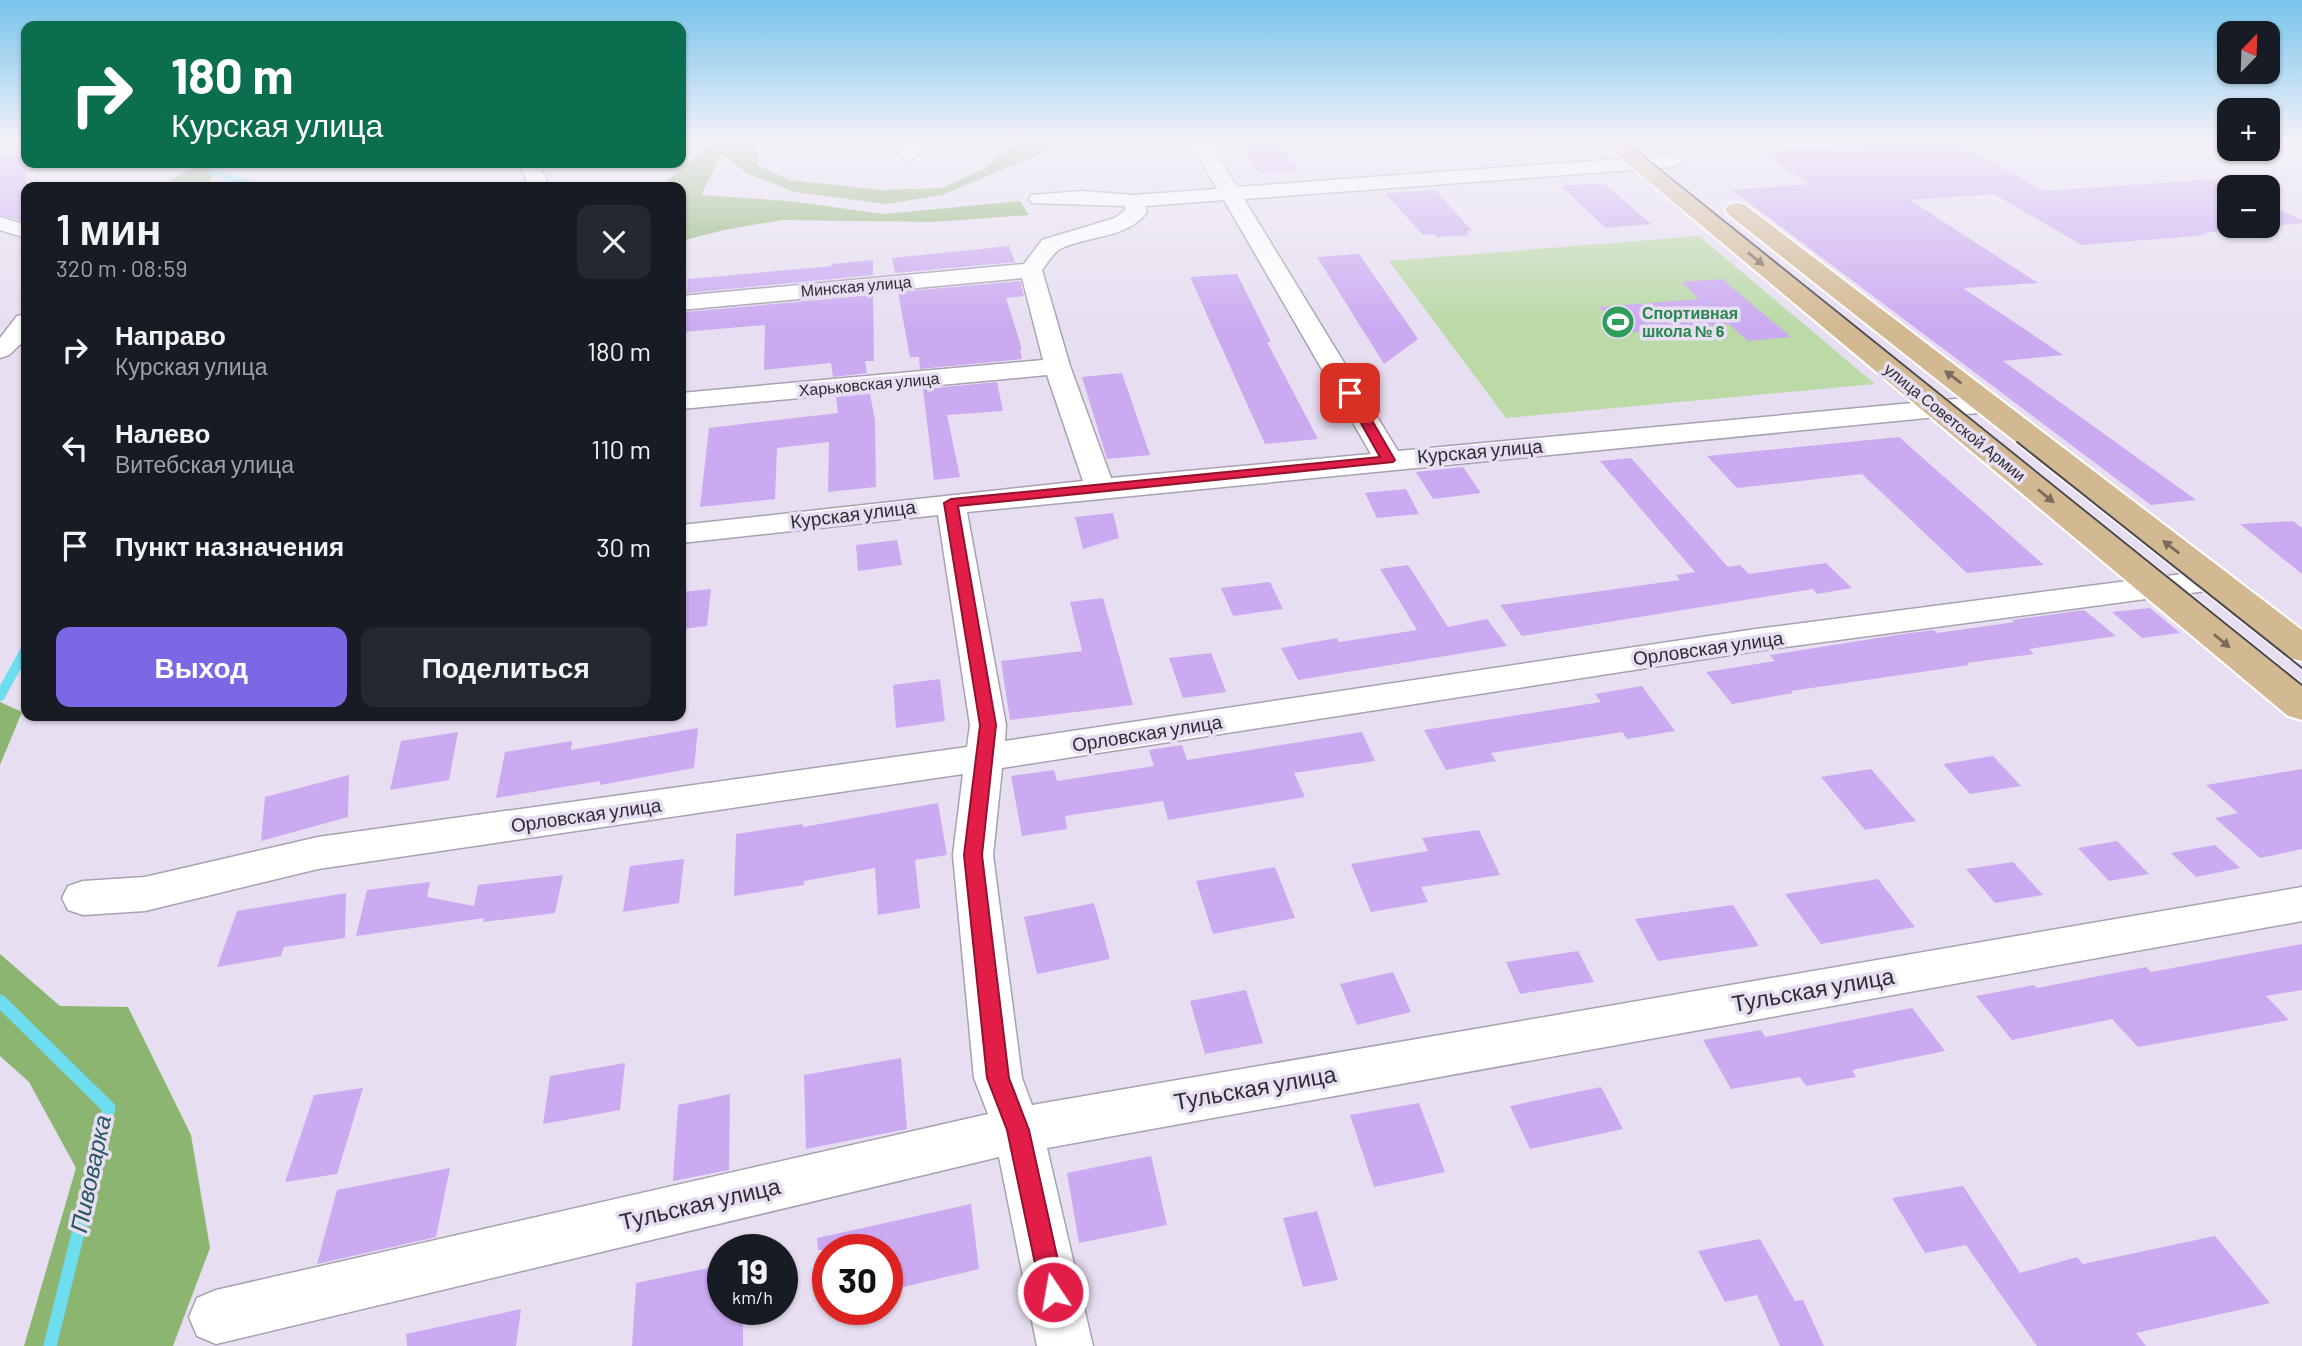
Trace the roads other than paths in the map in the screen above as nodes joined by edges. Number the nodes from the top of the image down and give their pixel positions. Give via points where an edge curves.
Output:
1 (1133, 201) edge
2 (1238, 202) edge
3 (1700, 202) edge
4 (1727, 202) edge
5 (0, 223) edge
6 (21, 230) edge
7 (1031, 270) junction
8 (686, 303) edge
9 (21, 328) edge
10 (0, 350) edge
11 (1057, 366) junction
12 (686, 401) edge
13 (1988, 404) junction
14 (1938, 408) junction
15 (1389, 460) junction
16 (1100, 488) junction
17 (951, 503) junction
18 (686, 533) edge
19 (2213, 580) junction
20 (2155, 586) junction
21 (2302, 649) edge
22 (2302, 706) edge
23 (982, 758) junction
24 (83, 898) dead end
25 (2302, 904) edge
26 (1018, 1130) junction
27 (216, 1317) dead end
28 (1065, 1346) edge

1 - 7 street via 1136,212 1131,218 1050,245
2 - 15 street
3 -> 14 main road, улица Советской Армии
13 -> 4 main road, улица Советской Армии
5 - 6 street
7 - 8 street, Минская улица
7 - 11 street
9 - 10 street
11 - 12 street, Харьковская улица
11 - 16 street
13 - 14 street, Курская улица
19 -> 13 main road, улица Советской Армии
14 - 15 street, Курская улица
14 -> 20 main road, улица Советской Армии
15 - 16 street, Курская улица
16 - 17 street, Курская улица
17 - 18 street, Курская улица
17 - 23 street via 988,725
19 - 20 street, Орловская улица
19 - 21 main road, улица Советской Армии
20 -> 22 main road, улица Советской Армии
20 - 23 street, Орловская улица via 1756,640
23 - 24 street, Орловская улица via 318,853 145,894
23 - 26 street via 973,855 998,1078
25 - 26 street, Тульская улица
26 - 27 street, Тульская улица
26 - 28 street

